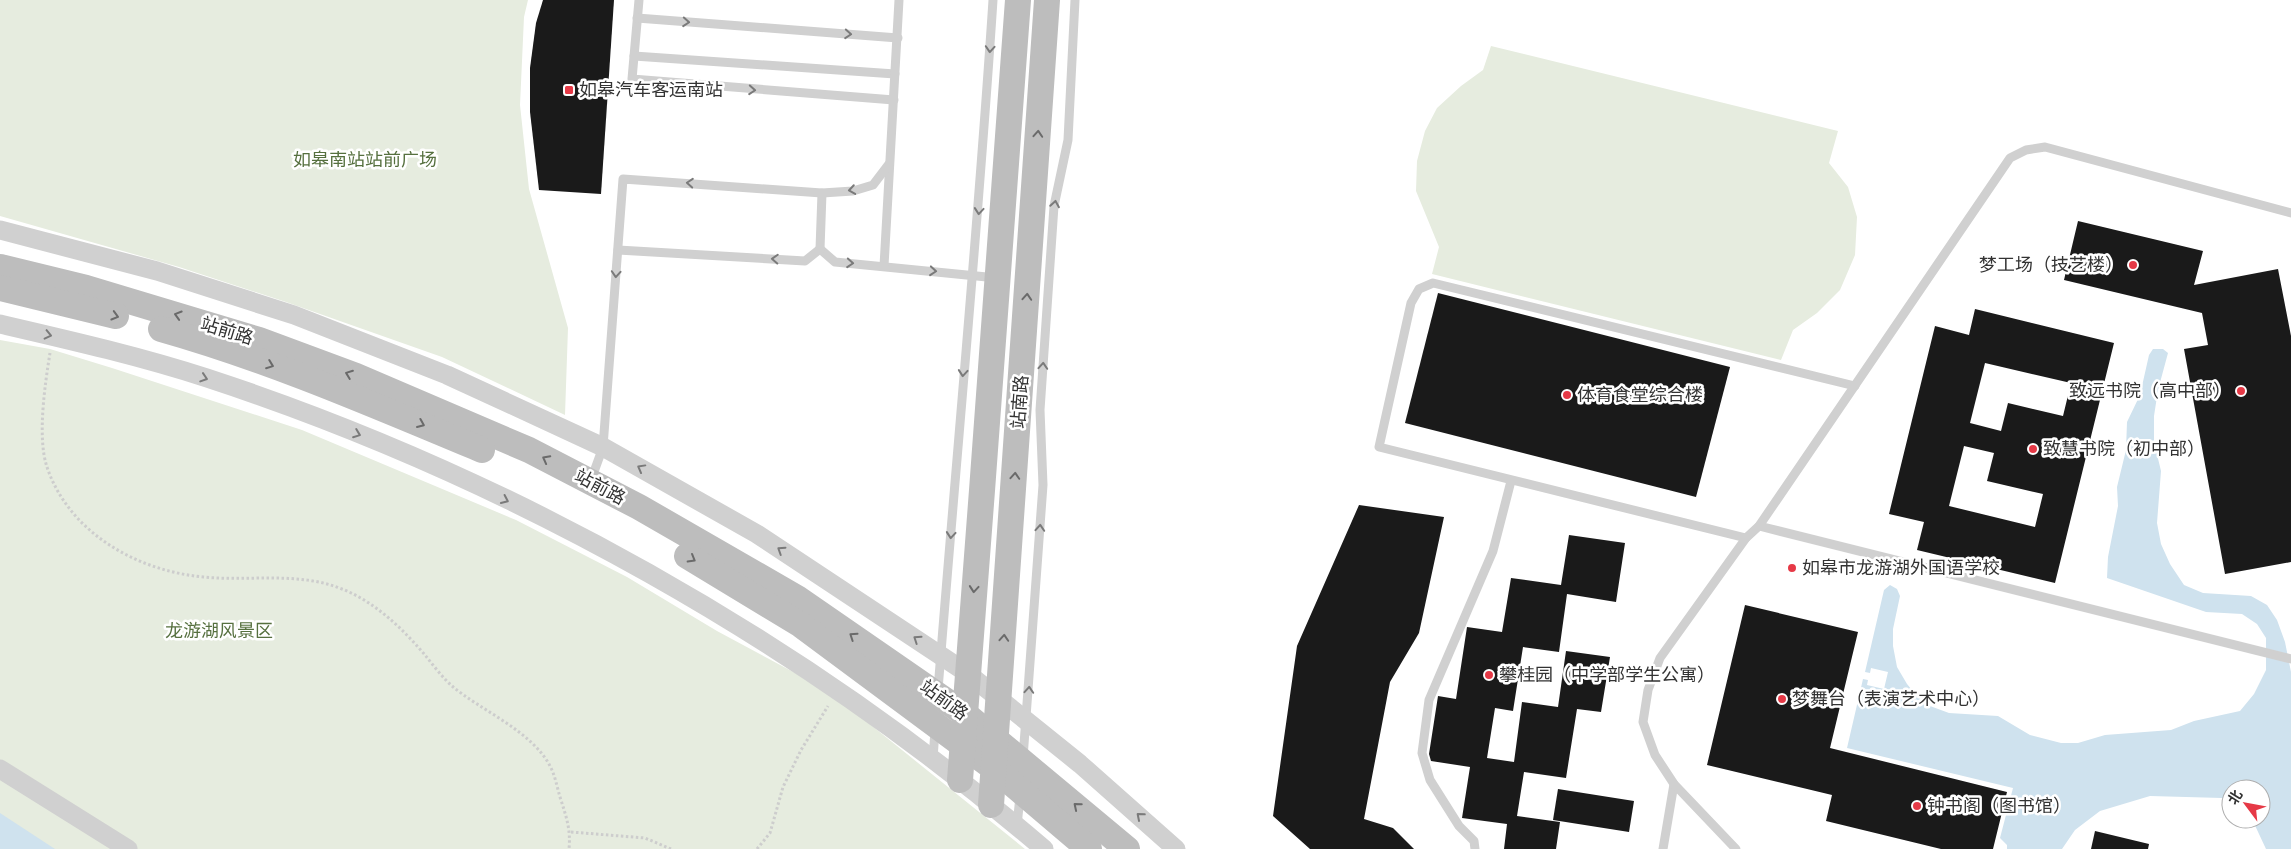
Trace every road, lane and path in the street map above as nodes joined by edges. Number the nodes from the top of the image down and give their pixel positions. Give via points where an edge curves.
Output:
1 (639, 0) edge
2 (899, 0) edge
3 (993, 0) edge
4 (1018, 0) edge
5 (1047, 0) edge
6 (1075, 0) edge
7 (637, 18) junction
8 (898, 38) junction
9 (634, 56) junction
10 (895, 74) junction
11 (894, 100) junction
12 (890, 164) junction
13 (822, 193) junction
14 (2291, 213) edge
15 (0, 230) edge
16 (820, 249) junction
17 (618, 250) junction
18 (884, 266) junction
19 (0, 267) edge
20 (972, 274) junction
21 (1000, 278) junction
22 (0, 288) edge
23 (0, 324) edge
24 (56, 337) junction
25 (1855, 386) junction
26 (603, 447) junction
27 (1511, 480) junction
28 (590, 482) junction
29 (1759, 526) junction
30 (1746, 538) junction
31 (941, 655) junction
32 (2291, 658) edge
33 (967, 673) junction
34 (835, 689) junction
35 (1000, 699) junction
36 (937, 710) junction
37 (965, 714) junction
38 (1026, 720) junction
39 (997, 739) junction
40 (963, 745) junction
41 (933, 759) junction
42 (995, 769) junction
43 (0, 770) edge
44 (1022, 775) junction
45 (960, 780) junction
46 (1674, 784) junction
47 (991, 805) junction
48 (1017, 826) junction
49 (571, 832) junction
50 (128, 849) edge
51 (569, 849) edge
52 (671, 849) edge
53 (757, 849) edge
54 (1044, 849) edge
55 (1089, 849) edge
56 (1128, 849) edge
57 (1176, 849) edge
58 (1475, 849) edge
59 (1663, 849) edge
60 (1736, 849) edge

1 - 7 lane
2 - 8 lane
3 -> 20 lane
4 - 21 street, 站南路
35 -> 5 street, 站南路
38 -> 6 lane via 1043,485 1040,410 1054,206 1068,140
7 -> 8 lane
7 - 9 lane
8 - 10 lane
9 - 10 lane
9 -> 11 lane via 632,79
10 - 11 lane
11 - 12 lane
12 -> 13 lane via 873,186
12 - 18 lane
13 - 16 lane
13 -> 17 lane via 622,179
14 - 25 lane via 2044,147 2026,150 2010,158
15 - 26 street via 157,271 294,315 447,375
16 -> 17 lane via 805,261
16 -> 18 lane via 835,262
17 -> 26 lane
18 -> 20 lane
28 -> 19 street, 站前路 via 529,450 356,376 259,340 86,288
20 - 21 lane
20 -> 31 lane
21 -> 33 street, 站南路
22 -> 36 street, 站前路 via 85,307 253,359 520,465 618,516
23 -> 24 street
24 -> 34 street via 206,378 408,454 566,528 617,556 684,593
24 - 49 path via 50,349 43,397 46,466 60,496 82,523 113,549 152,566 195,576 308,580 342,589 377,607 452,686 532,744 550,765
25 - 27 lane via 1433,282 1419,289 1411,303 1379,447
25 - 29 lane
26 - 28 lane
31 -> 26 street via 757,534
27 - 30 lane
27 - 58 lane via 1494,550 1429,700 1422,753 1430,780 1459,826 1474,841
36 -> 28 street, 站前路 via 797,598
29 - 30 lane
29 - 32 lane
30 - 46 lane via 1660,658 1648,690 1643,722 1655,755
31 - 33 street
31 - 36 lane
33 - 35 street
33 - 37 street, 站南路
34 - 41 street
34 - 53 path via 783,787 770,833
35 - 38 street
35 - 39 street, 站南路
36 - 37 street, 站前路
36 - 40 street, 站前路
36 - 41 lane
37 - 39 street, 站前路
37 - 40 street, 站南路
38 - 44 lane
57 -> 38 street
39 - 42 street, 站南路
39 - 44 street, 站前路
40 - 42 street, 站前路
40 - 45 street, 站南路
41 - 45 street
42 - 44 street, 站前路
42 - 47 street, 站南路
43 - 50 street
44 - 48 lane
44 - 55 street, 站前路
56 -> 44 street, 站前路
45 - 47 street
46 - 59 lane
46 - 60 lane
47 - 48 street
48 - 54 street
49 - 51 path
49 - 52 path via 645,838

